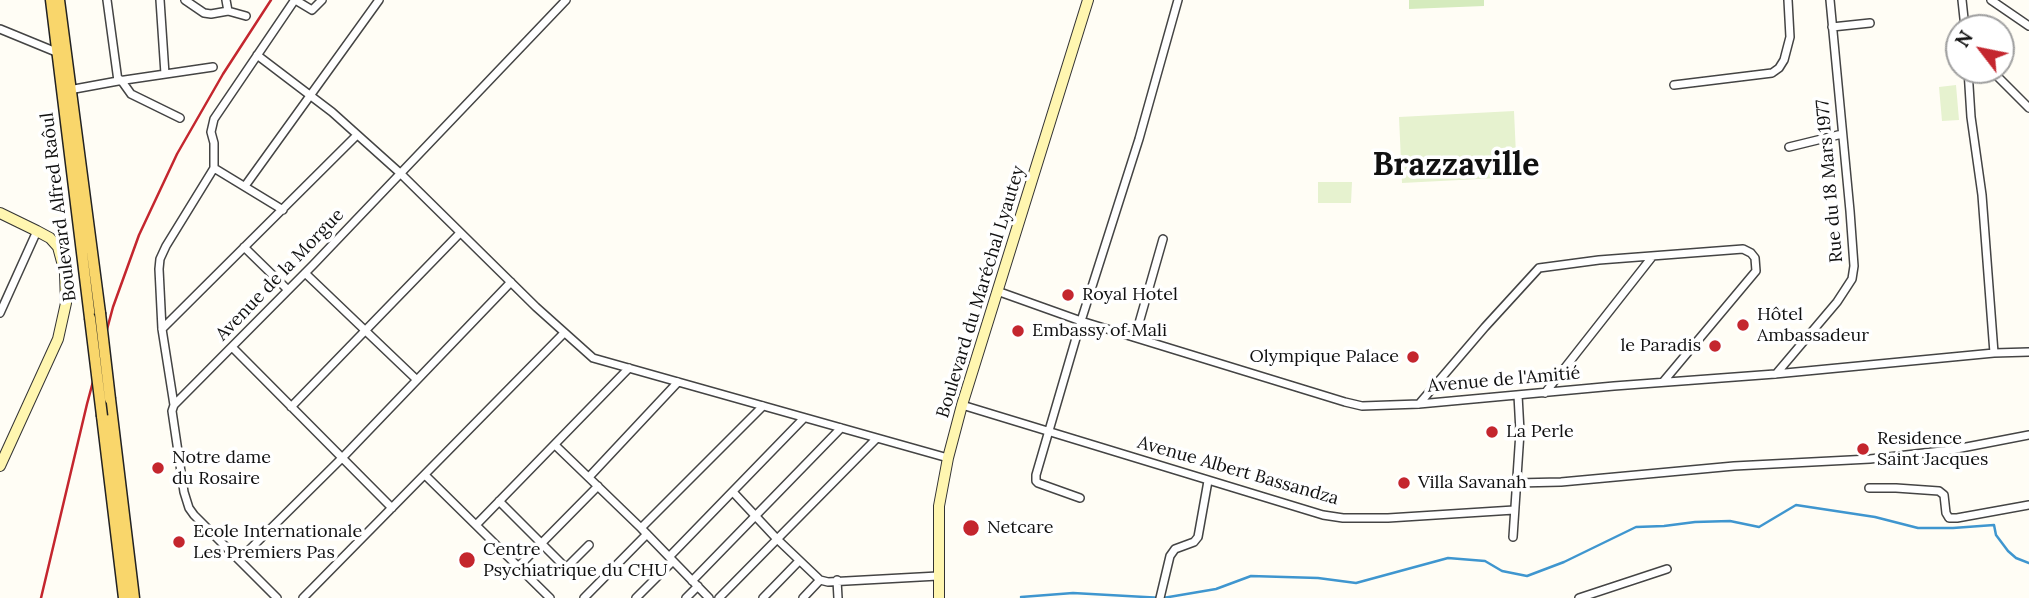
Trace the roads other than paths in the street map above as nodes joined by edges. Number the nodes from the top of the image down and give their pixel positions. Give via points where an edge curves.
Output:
1 (51, 0) edge
2 (59, 0) edge
3 (107, 0) edge
4 (160, 0) edge
5 (185, 0) edge
6 (226, 0) edge
7 (322, 0) edge
8 (379, 0) edge
9 (566, 0) edge
10 (1088, 0) edge
11 (1178, 0) edge
12 (1788, 0) edge
13 (1830, 0) edge
14 (1991, 0) edge
15 (228, 11) junction
16 (246, 16) dead end
17 (1870, 23) dead end
18 (2029, 26) edge
19 (1832, 27) junction
20 (0, 29) edge
21 (62, 55) junction
22 (257, 55) junction
23 (213, 67) dead end
24 (164, 74) junction
25 (119, 80) junction
26 (1969, 84) edge
27 (2004, 84) edge
28 (1674, 85) dead end
29 (67, 90) junction
30 (310, 94) junction
31 (2029, 108) edge
32 (180, 118) dead end
33 (1842, 134) junction
34 (357, 135) junction
35 (1789, 148) dead end
36 (214, 168) junction
37 (400, 173) junction
38 (245, 186) junction
39 (283, 210) junction
40 (0, 213) edge
41 (37, 231) junction
42 (460, 233) junction
43 (1163, 239) dead end
44 (244, 247) junction
45 (1651, 257) junction
46 (305, 273) junction
47 (511, 282) junction
48 (288, 290) junction
49 (997, 291) junction
50 (0, 313) edge
51 (95, 315) junction
52 (1081, 321) junction
53 (162, 329) junction
54 (366, 331) junction
55 (564, 333) junction
56 (1135, 337) junction
57 (232, 347) junction
58 (2029, 352) edge
59 (1994, 353) junction
60 (629, 368) junction
61 (1775, 374) junction
62 (417, 380) junction
63 (678, 382) junction
64 (1662, 382) junction
65 (1545, 393) junction
66 (1518, 396) junction
67 (1419, 404) junction
68 (174, 405) junction
69 (763, 405) junction
70 (962, 405) junction
71 (291, 407) junction
72 (804, 418) junction
73 (841, 428) junction
74 (1049, 432) junction
75 (2029, 435) edge
76 (876, 439) junction
77 (555, 445) junction
78 (3, 451) edge
79 (342, 457) junction
80 (948, 458) junction
81 (0, 466) edge
82 (425, 475) junction
83 (589, 477) junction
84 (1208, 481) junction
85 (1516, 484) junction
86 (598, 486) junction
87 (1869, 488) dead end
88 (733, 492) junction
89 (1080, 498) dead end
90 (499, 501) junction
91 (2029, 505) edge
92 (392, 508) junction
93 (1514, 510) junction
94 (755, 517) junction
95 (476, 525) junction
96 (644, 531) junction
97 (1513, 537) dead end
98 (776, 538) junction
99 (541, 544) junction
100 (589, 545) dead end
101 (671, 559) junction
102 (239, 560) junction
103 (799, 561) junction
104 (519, 566) junction
105 (566, 568) junction
106 (1667, 569) dead end
107 (574, 576) dead end
108 (938, 576) junction
109 (820, 580) junction
110 (837, 580) junction
111 (695, 583) junction
112 (124, 598) edge
113 (134, 598) edge
114 (277, 598) edge
115 (303, 598) edge
116 (550, 598) edge
117 (584, 598) edge
118 (636, 598) edge
119 (686, 598) edge
120 (709, 598) edge
121 (719, 598) edge
122 (763, 598) edge
123 (803, 598) edge
124 (838, 598) edge
125 (939, 598) edge
126 (1160, 598) edge
127 (1579, 598) edge

1 - 21 main road
2 - 21 main road
3 - 25 street
4 - 24 street
5 - 15 street via 204,13
6 - 15 street
7 - 22 street via 312,10 294,1
8 - 30 street
9 - 37 street, Avenue de la Morgue
10 - 49 main road, Boulevard du Maréchal Lyautey
11 - 52 street
12 - 28 street via 1790,37 1784,60 1772,74
13 - 19 street, Rue du 18 Mars 1977
14 - 18 street
15 - 16 street
17 - 19 street
19 - 33 street, Rue du 18 Mars 1977
20 - 21 street
21 - 29 main road, Boulevard Alfred Raôul
22 - 30 street
22 - 36 street via 211,127
23 - 24 street
24 - 25 street
25 - 29 street
25 - 32 street via 131,94
26 - 59 street
27 - 31 street
29 - 51 main road, Boulevard Alfred Raôul
30 - 34 street
30 - 38 street
33 - 35 street
33 - 61 street, Rue du 18 Mars 1977 via 1852,279
34 - 37 street
34 - 39 street
36 - 38 street
36 - 53 street via 160,259
37 - 42 street
37 - 46 street, Avenue de la Morgue
38 - 39 street
39 - 44 street
40 - 41 main road
41 - 50 street
41 - 78 main road via 58,247 66,303 58,339
42 - 47 street
42 - 54 street
43 - 56 street
44 - 48 street
44 - 53 street
45 - 64 street via 1743,249 1751,253 1756,265 1756,271
45 - 65 street
45 - 67 street via 1539,268
46 - 48 street, Avenue de la Morgue
46 - 54 street
47 - 55 street
47 - 62 street
48 - 57 street, Avenue de la Morgue
49 - 52 street, Avenue de l'Amitié
49 - 70 main road, Boulevard du Maréchal Lyautey
51 - 112 main road, bridge
51 - 113 main road, bridge
52 - 56 street, Avenue de l'Amitié
52 - 74 street
53 - 68 street
54 - 62 street
54 - 71 street
55 - 60 street via 593,358
55 - 82 street
56 - 67 street, Avenue de l'Amitié via 1345,402 1362,406
57 - 68 street, Avenue de la Morgue
57 - 71 street
58 - 59 street, Avenue de l'Amitié
59 - 61 street, Avenue de l'Amitié
60 - 63 street
60 - 77 street
61 - 64 street, Avenue de l'Amitié
62 - 79 street
63 - 69 street
63 - 83 street
64 - 65 street, Avenue de l'Amitié
65 - 66 street, Avenue de l'Amitié
66 - 67 street, Avenue de l'Amitié
66 - 85 street
68 - 102 street via 189,508
69 - 72 street
69 - 96 street
70 - 74 street, Avenue Albert Bassandza
70 - 80 main road, Boulevard du Maréchal Lyautey
71 - 79 street
72 - 73 street
72 - 88 street
73 - 76 street
73 - 94 street
74 - 84 street, Avenue Albert Bassandza
74 - 89 street via 1036,481
75 - 85 street via 1951,450 1870,458
76 - 80 street
76 - 98 street
77 - 83 street
77 - 90 street
78 - 81 main road
79 - 92 street
79 - 102 street
80 - 108 main road, Boulevard du Maréchal Lyautey via 939,506
82 - 92 street
82 - 95 street
83 - 86 street
84 - 93 street, Avenue Albert Bassandza via 1343,518
84 - 126 street via 1198,537 1172,552
85 - 93 street
86 - 96 street
86 - 99 street
87 - 91 street via 1939,491 1944,495 1946,513 1957,518
88 - 94 street
88 - 101 street
90 - 95 street
90 - 99 street
92 - 115 street
93 - 97 street
94 - 98 street
94 - 111 street
95 - 104 street
96 - 101 street
96 - 117 street
98 - 103 street
98 - 121 street
99 - 104 street
99 - 105 street
100 - 105 street
101 - 111 street
101 - 118 street
102 - 114 street
103 - 109 street
103 - 122 street
104 - 116 street
105 - 107 street
106 - 127 street
108 - 110 street
108 - 125 main road, Boulevard du Maréchal Lyautey
109 - 110 street
109 - 123 street
110 - 124 street
111 - 119 street
111 - 120 street

